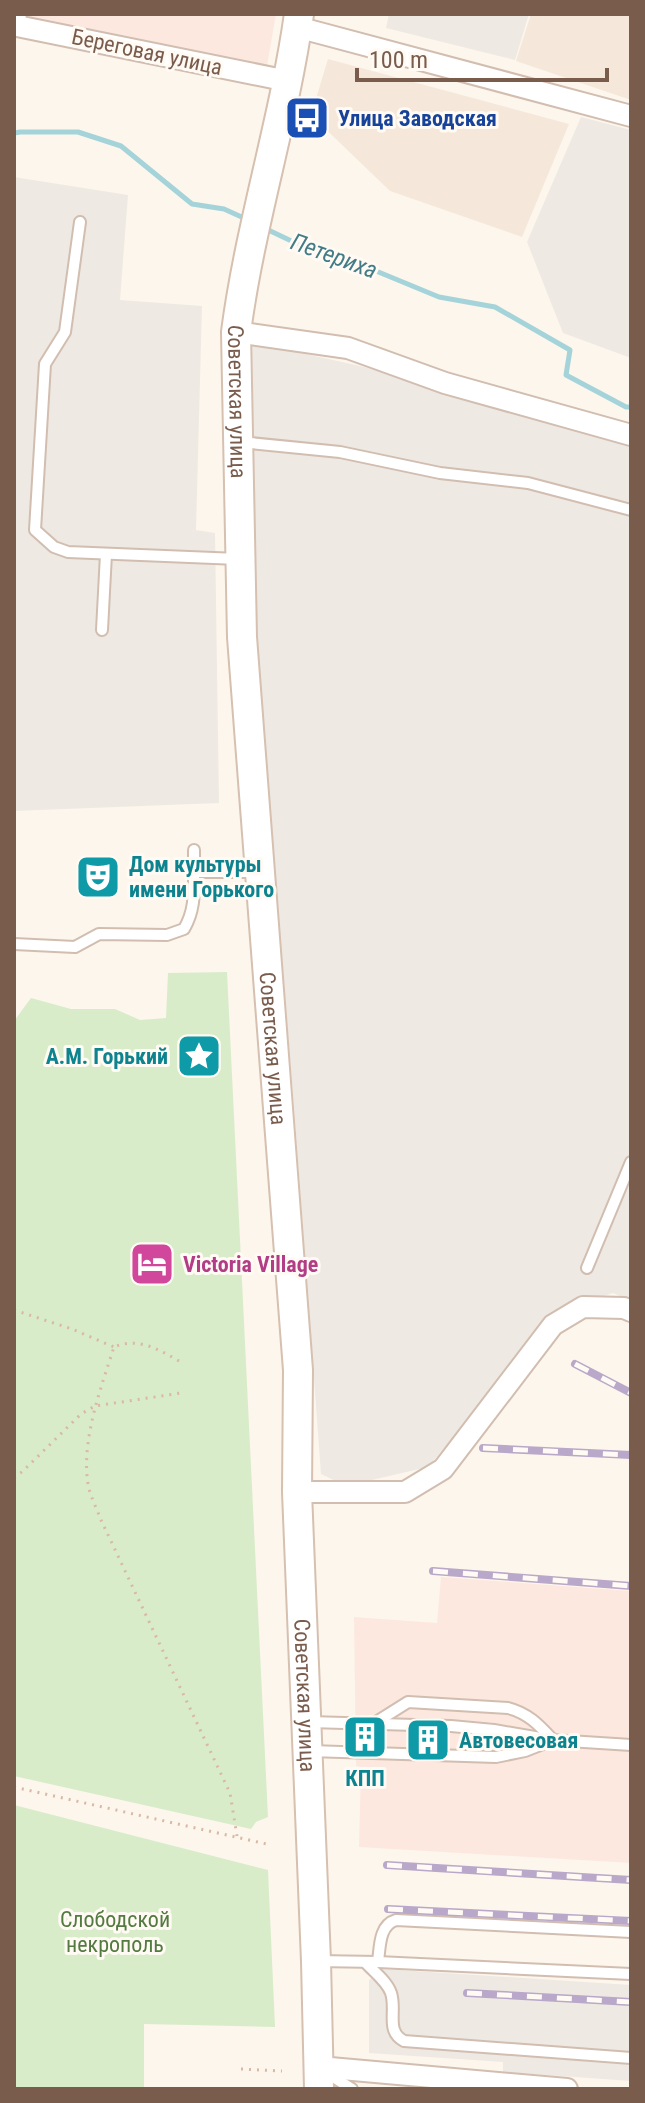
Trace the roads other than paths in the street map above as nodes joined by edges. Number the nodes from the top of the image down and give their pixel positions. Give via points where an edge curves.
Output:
1 (15, 14) edge
2 (298, 21) edge
3 (288, 81) junction
4 (631, 116) edge
5 (80, 222) dead end
6 (236, 332) junction
7 (631, 435) edge
8 (238, 442) junction
9 (631, 510) edge
10 (106, 554) junction
11 (240, 559) junction
12 (102, 630) dead end
13 (194, 850) dead end
14 (194, 872) junction
15 (260, 872) junction
16 (14, 944) edge
17 (631, 1162) edge
18 (587, 1268) dead end
19 (631, 1311) edge
20 (297, 1492) junction
21 (307, 1722) junction
22 (373, 1724) junction
23 (553, 1740) junction
24 (631, 1745) edge
25 (308, 1751) junction
26 (631, 1932) edge
27 (316, 1961) junction
28 (365, 1962) junction
29 (378, 1962) junction
30 (631, 1974) edge
31 (631, 2058) edge
32 (319, 2078) edge
33 (352, 2089) edge
34 (567, 2089) edge

1 - 3 street, Береговая улица via 17,26
2 - 3 main road, Советская улица
2 - 4 street
3 - 6 main road, Советская улица
5 - 10 lane via 65,332 45,364 35,530 68,552
6 - 7 street via 348,348 445,383
6 - 8 main road, Советская улица
8 - 9 lane via 340,452 440,473 528,483
8 - 11 main road, Советская улица
10 - 11 lane
10 - 12 lane
11 - 15 main road, Советская улица
13 - 14 lane
14 - 15 lane
14 - 16 lane via 194,904 184,929 167,935 99,934 75,947
15 - 20 main road, Советская улица via 297,1343
17 - 18 lane
19 - 20 street via 583,1307 553,1325 443,1469 405,1492
20 - 21 main road, Советская улица
21 - 22 lane
21 - 25 main road, Советская улица
22 - 23 lane via 470,1728
22 - 23 lane via 408,1702 508,1708 528,1716
23 - 24 lane
23 - 25 lane via 496,1757
25 - 27 main road, Советская улица
26 - 29 lane via 396,1920 384,1928
27 - 28 lane
27 - 32 main road, Советская улица
28 - 29 lane
28 - 31 lane via 389,1988 393,2031 404,2041
29 - 30 lane
32 - 33 lane
32 - 34 street

